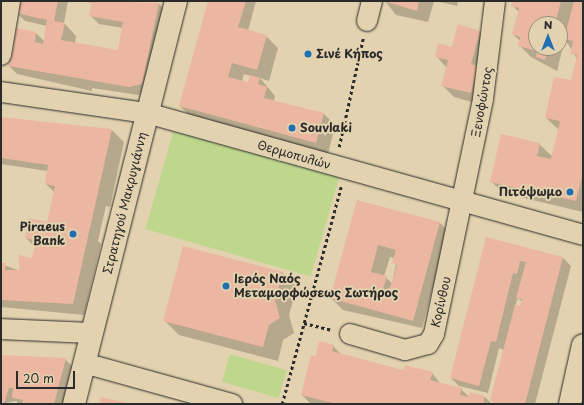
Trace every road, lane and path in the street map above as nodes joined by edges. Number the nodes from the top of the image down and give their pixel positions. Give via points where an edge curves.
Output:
1 (10, 1) edge
2 (176, 1) edge
3 (372, 1) edge
4 (494, 1) edge
5 (367, 21) joint
6 (1, 55) edge
7 (1, 92) edge
8 (147, 113) junction
9 (340, 168) junction
10 (464, 203) junction
11 (583, 236) edge
12 (304, 323) junction
13 (1, 329) edge
14 (92, 333) junction
15 (350, 334) joint
16 (583, 346) edge
17 (84, 363) junction
18 (74, 404) edge
19 (232, 404) edge
20 (282, 404) edge
21 (570, 404) edge

1 - 6 street
2 - 8 main road, Στρατηγού Μακρυγιάννη
3 - 5 street
4 - 10 street, Ξενοφώντος via 487,75
5 - 9 path
7 - 8 street, Θερμοπυλών
8 - 9 street, Θερμοπυλών
8 - 14 main road, Στρατηγού Μακρυγιάννη
9 - 10 street, Θερμοπυλών
9 - 12 path
10 - 11 street, Θερμοπυλών
10 - 15 street, Κορίνθου via 434,334 428,344 405,350
12 - 15 path
12 - 20 path
13 - 14 street
14 - 17 main road, Στρατηγού Μακρυγιάννη
16 - 21 main road
17 - 18 main road, Στρατηγού Μακρυγιάννη
17 - 19 street

